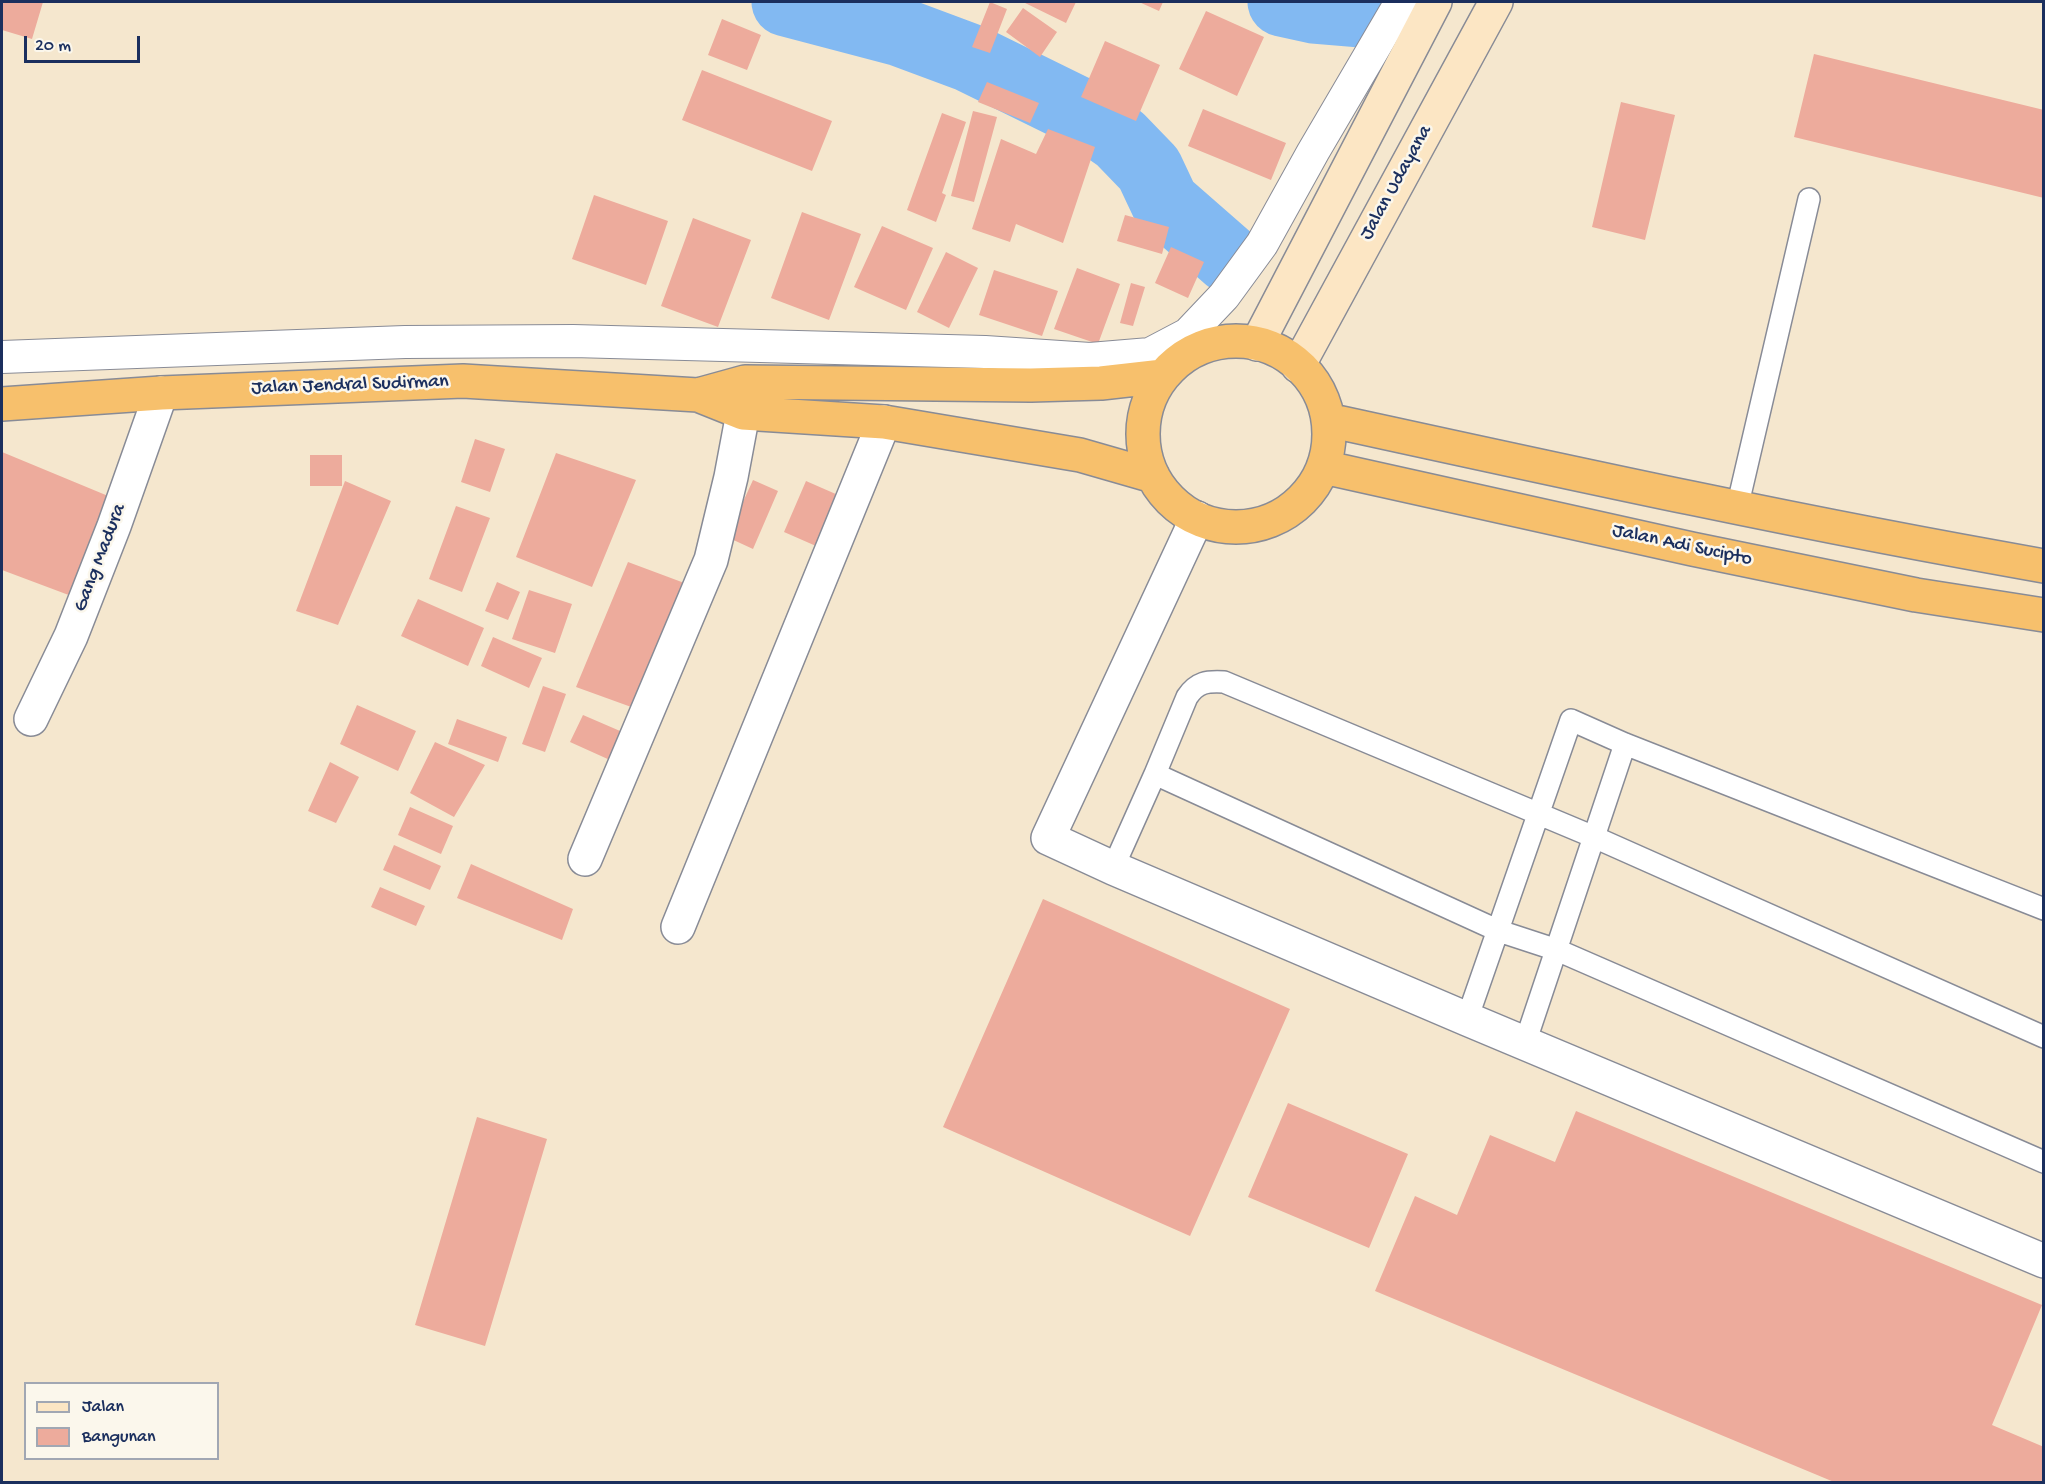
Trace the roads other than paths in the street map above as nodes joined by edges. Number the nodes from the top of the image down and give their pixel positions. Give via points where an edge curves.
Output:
1 (1401, 2) edge
2 (1435, 2) edge
3 (1496, 2) edge
4 (1809, 198) dead end
5 (1257, 344) junction
6 (2, 357) edge
7 (1298, 366) junction
8 (1163, 376) junction
9 (161, 393) junction
10 (744, 398) junction
11 (2, 404) edge
12 (1328, 420) junction
13 (884, 422) junction
14 (1323, 466) junction
15 (1153, 476) junction
16 (1737, 508) junction
17 (1197, 518) junction
18 (2043, 566) edge
19 (2043, 615) edge
20 (31, 719) dead end
21 (1625, 744) junction
22 (1155, 774) junction
23 (1539, 815) junction
24 (1594, 837) junction
25 (585, 859) dead end
26 (1113, 868) junction
27 (2043, 909) edge
28 (678, 927) dead end
29 (1499, 931) junction
30 (1557, 950) junction
31 (1467, 1019) junction
32 (2043, 1037) edge
33 (1525, 1043) junction
34 (2043, 1162) edge
35 (2043, 1261) edge

1 - 6 street via 1262,244 1224,296 1188,334 1150,354 1090,359 985,352 573,341 405,342
2 - 5 main road
3 - 7 main road, Jalan Udayana
4 - 16 lane
5 - 7 highway
5 - 8 highway via 1212,344 1185,356
7 - 12 highway via 1317,391
8 - 10 highway via 1101,383
8 - 15 highway via 1148,402 1143,424 1144,447
9 - 10 highway, Jalan Jendral Sudirman via 463,381
9 - 11 highway, Jalan Jendral Sudirman
9 - 20 street, Gang Madura via 71,636
10 - 13 highway
10 - 25 street via 731,477 711,560
12 - 14 highway
12 - 16 highway
13 - 15 highway via 1080,455
13 - 28 street
14 - 17 highway via 1297,504 1271,520 1226,527
14 - 19 highway, Jalan Adi Sucipto via 1692,549 1916,595
15 - 17 highway via 1171,501
16 - 18 highway
17 - 26 street via 1048,838
21 - 23 lane via 1571,720
21 - 24 lane
21 - 27 lane
22 - 23 lane via 1193,688 1202,682 1224,682
22 - 26 lane
22 - 29 lane
23 - 24 lane
23 - 29 lane
24 - 30 lane
24 - 32 lane
26 - 31 street
29 - 30 lane
29 - 31 lane
30 - 33 lane
30 - 34 lane
31 - 33 street
33 - 35 street

